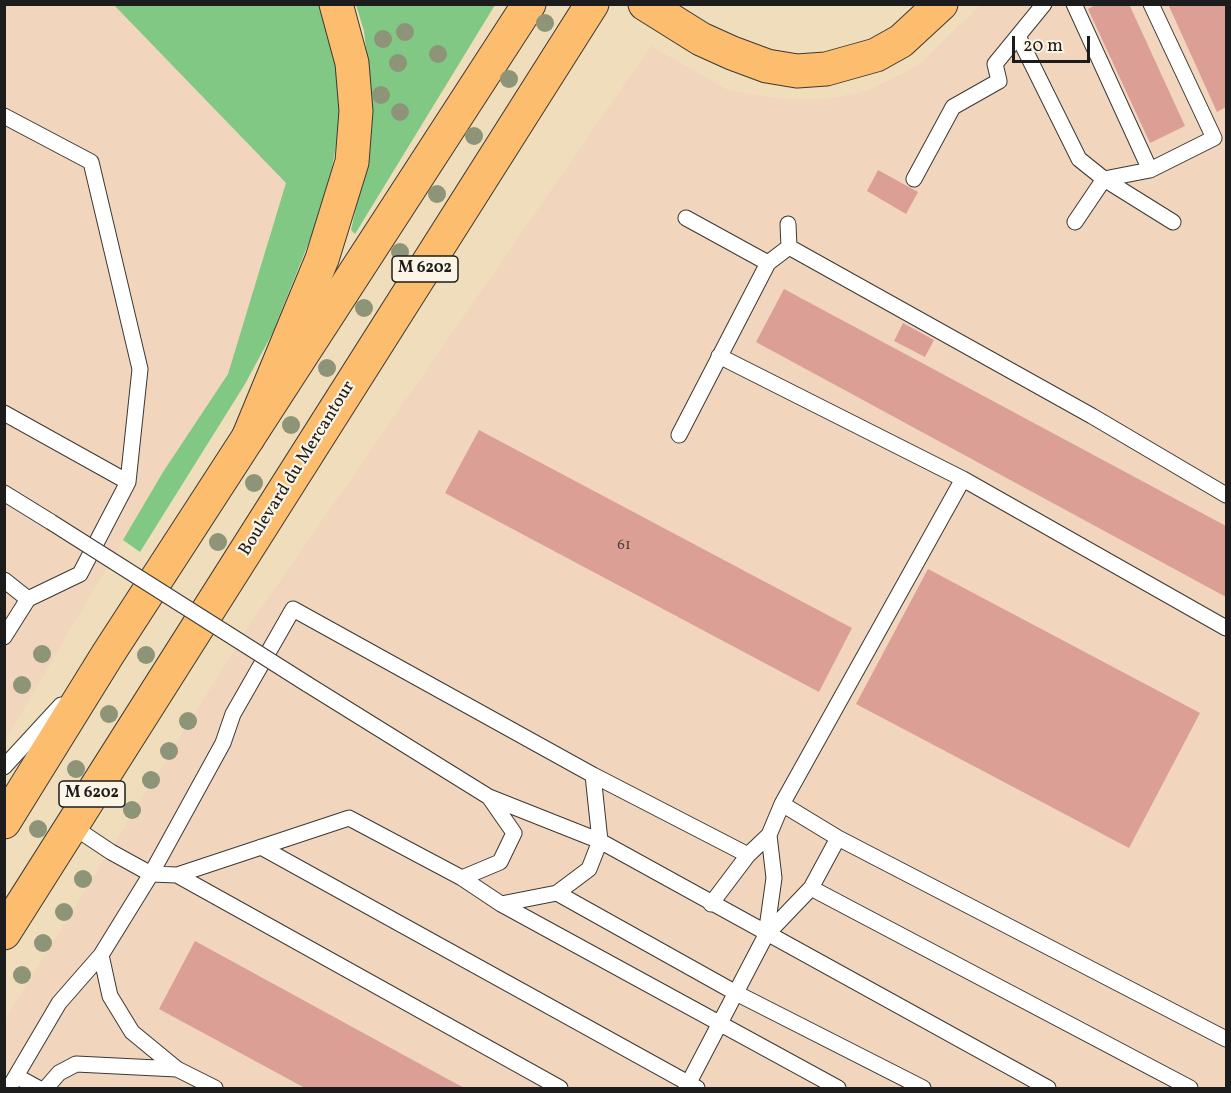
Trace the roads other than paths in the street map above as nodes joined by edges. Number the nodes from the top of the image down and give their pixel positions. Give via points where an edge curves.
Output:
1 (336, 4) edge
2 (592, 4) edge
3 (645, 4) edge
4 (941, 4) edge
5 (1044, 4) edge
6 (1074, 4) edge
7 (1151, 4) edge
8 (526, 9) edge
9 (1019, 38) junction
10 (4, 116) edge
11 (1150, 170) junction
12 (914, 179) dead end
13 (1104, 179) junction
14 (686, 218) dead end
15 (1075, 222) dead end
16 (1173, 222) dead end
17 (788, 224) dead end
18 (789, 247) junction
19 (768, 263) junction
20 (719, 356) junction
21 (4, 413) edge
22 (679, 435) dead end
23 (248, 438) junction
24 (963, 479) junction
25 (128, 482) junction
26 (4, 493) edge
27 (1227, 495) edge
28 (4, 580) edge
29 (28, 599) junction
30 (1227, 628) edge
31 (4, 637) edge
32 (108, 654) junction
33 (4, 767) edge
34 (593, 775) junction
35 (489, 797) junction
36 (782, 804) junction
37 (4, 822) edge
38 (72, 826) junction
39 (769, 835) junction
40 (838, 838) junction
41 (600, 841) junction
42 (261, 847) junction
43 (748, 855) junction
44 (151, 874) junction
45 (177, 875) junction
46 (462, 878) junction
47 (811, 888) junction
48 (557, 893) junction
49 (501, 904) junction
50 (711, 904) junction
51 (4, 933) edge
52 (766, 935) junction
53 (100, 955) junction
54 (736, 993) junction
55 (720, 1023) junction
56 (1227, 1039) edge
57 (177, 1068) junction
58 (13, 1082) edge
59 (690, 1087) edge
60 (38, 1089) edge
61 (46, 1089) edge
62 (214, 1089) edge
63 (560, 1089) edge
64 (838, 1089) edge
65 (923, 1089) edge
66 (1048, 1089) edge
67 (1190, 1089) edge

1 - 23 main road via 352,63 357,111 352,162 322,259
2 - 38 main road, Boulevard du Mercantour / M 6202
3 - 4 main road via 701,39 732,53 767,66 797,71 826,69 876,55 901,41
5 - 9 lane
6 - 11 lane
7 - 11 lane via 1214,138
8 - 23 main road, M 6202
9 - 12 lane via 995,64 999,81 952,107
9 - 13 lane via 1079,159
10 - 25 lane via 90,162 140,369
11 - 13 lane
13 - 15 lane
13 - 16 lane
14 - 19 lane
17 - 18 lane
18 - 19 lane
18 - 27 lane
19 - 20 lane
20 - 22 lane
20 - 24 lane
21 - 25 lane
23 - 32 main road, M 6202
24 - 30 lane
24 - 36 lane
25 - 29 lane via 80,574
26 - 35 lane, bridge
28 - 29 lane
29 - 31 lane
32 - 33 lane
32 - 37 main road, M 6202
34 - 41 lane
34 - 43 lane
34 - 44 lane via 293,609 233,714 223,743
35 - 41 lane
35 - 46 lane via 514,832 500,862
36 - 39 lane
36 - 40 lane
38 - 44 lane
38 - 51 main road, Boulevard du Mercantour / M 6202
39 - 43 lane
39 - 52 lane via 774,878
40 - 47 lane
40 - 56 lane
41 - 48 lane via 589,869
41 - 50 lane
42 - 45 lane
42 - 46 lane via 349,818
42 - 59 lane
43 - 50 lane
44 - 45 lane
44 - 53 lane
45 - 63 lane
46 - 49 lane
47 - 52 lane
47 - 67 lane
48 - 49 lane
48 - 54 lane
49 - 55 lane
50 - 52 lane
52 - 54 lane
52 - 66 lane
53 - 57 lane via 110,996 132,1032
53 - 58 lane via 59,1003
54 - 55 lane
54 - 65 lane
55 - 59 lane
55 - 64 lane
57 - 61 lane via 76,1064 59,1073
57 - 62 lane
58 - 60 lane

